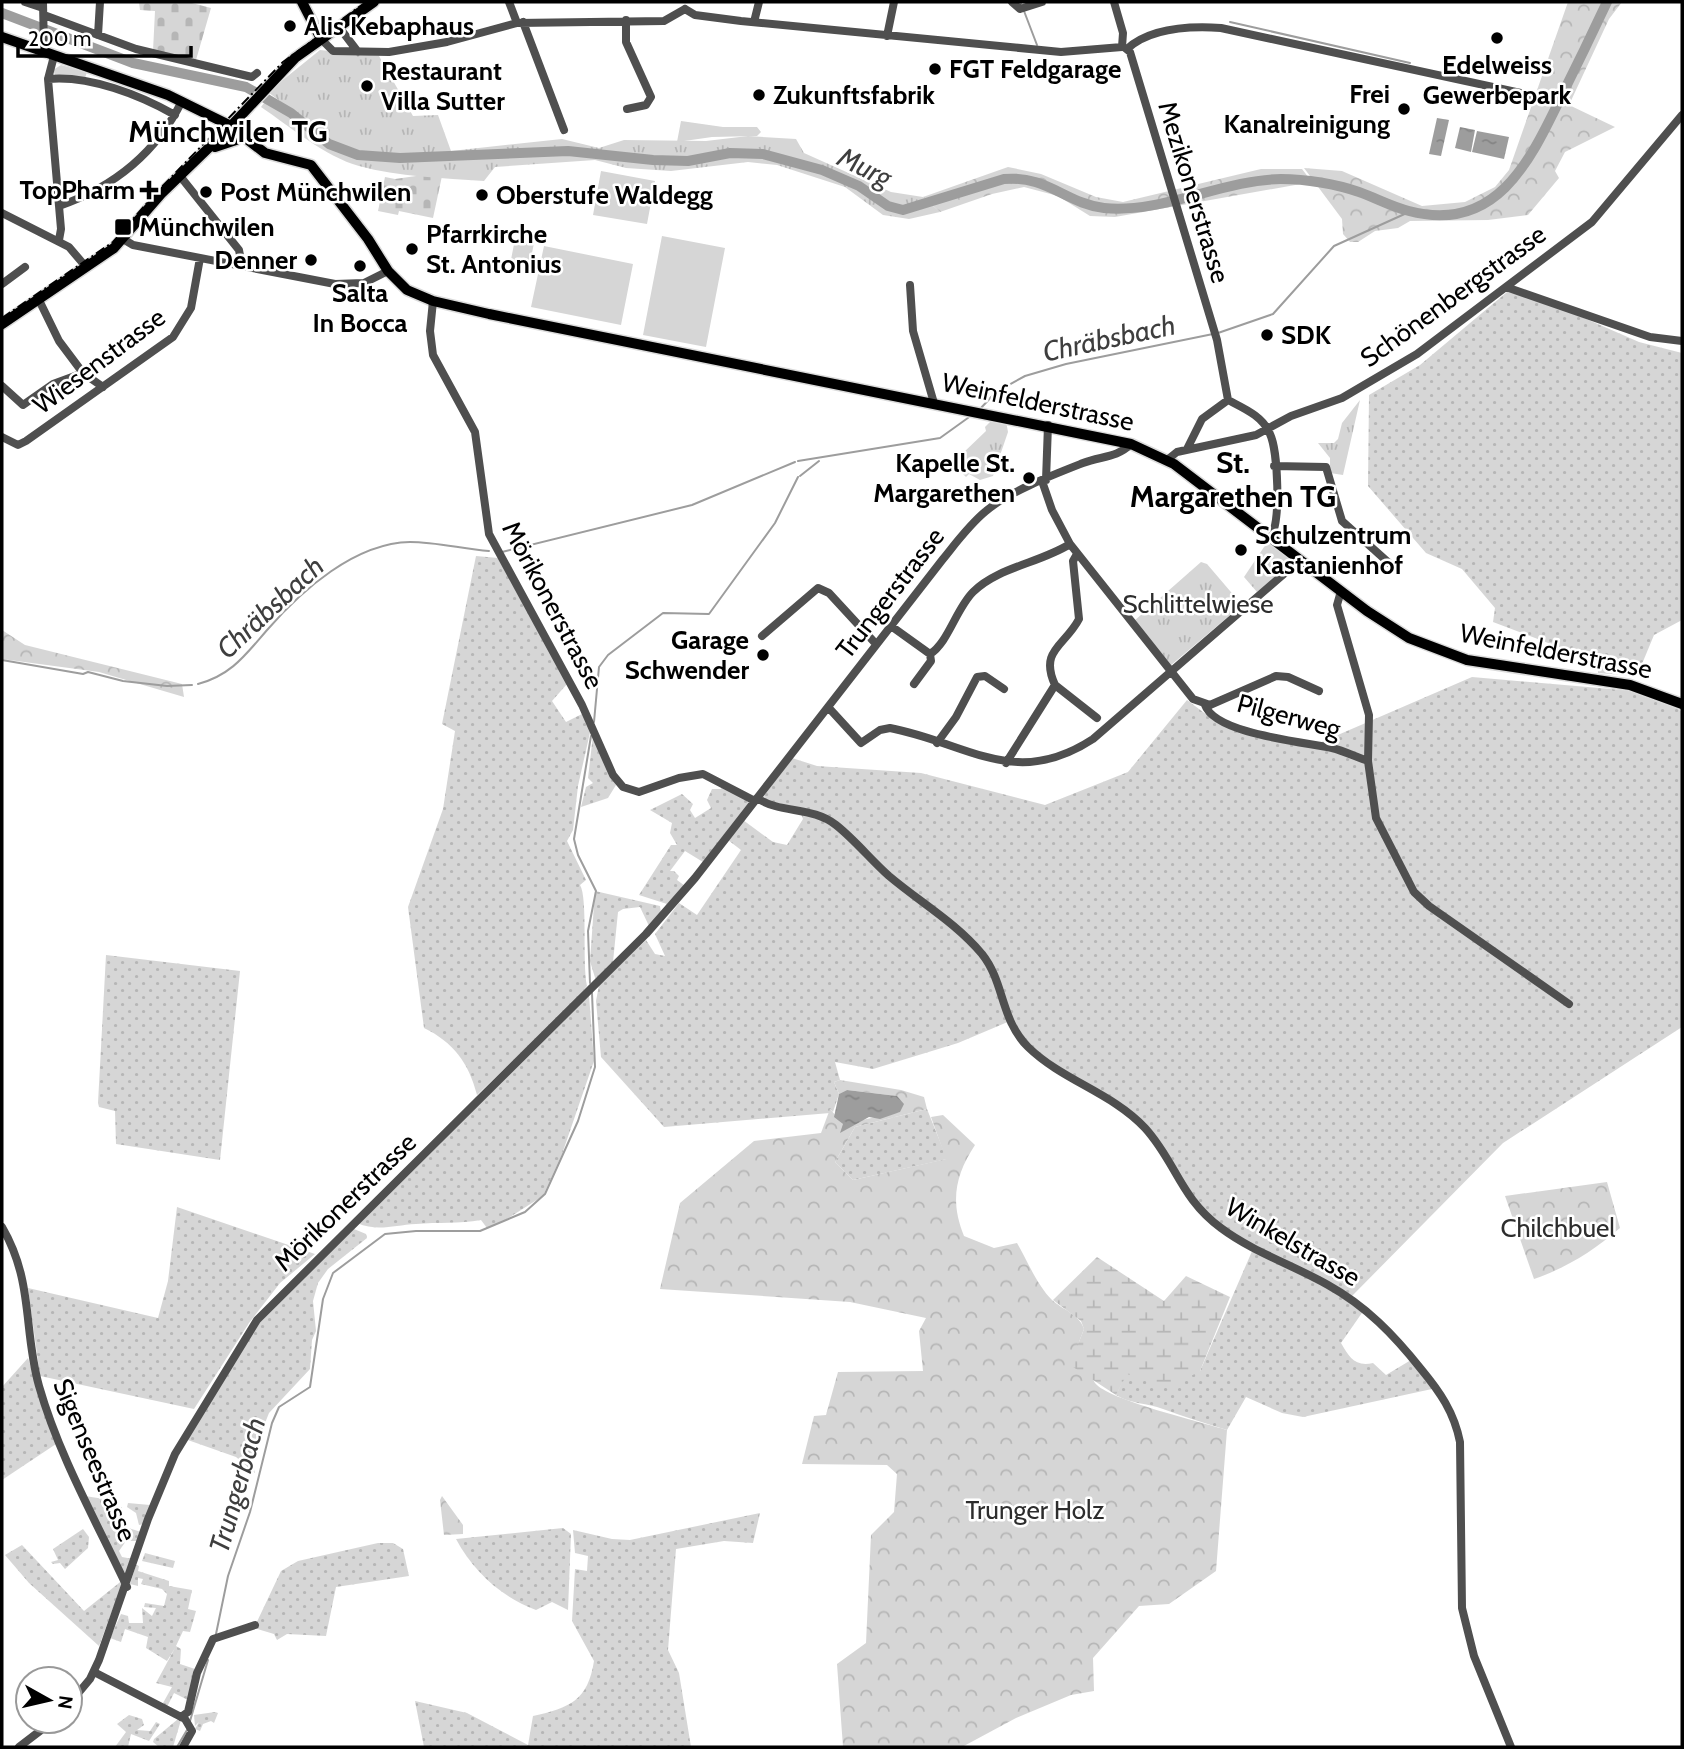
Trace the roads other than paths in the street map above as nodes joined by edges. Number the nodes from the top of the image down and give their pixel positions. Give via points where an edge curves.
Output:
1 (25, 2) edge
2 (100, 2) edge
3 (302, 2) edge
4 (374, 2) edge
5 (509, 2) edge
6 (759, 2) edge
7 (894, 2) edge
8 (1012, 2) edge
9 (1042, 2) edge
10 (1114, 2) edge
11 (684, 5) edge
12 (43, 8) edge
13 (625, 20) junction
14 (754, 22) junction
15 (520, 23) junction
16 (339, 27) junction
17 (99, 35) junction
18 (887, 36) junction
19 (2, 37) edge
20 (321, 39) junction
21 (1125, 48) junction
22 (358, 52) junction
23 (49, 54) junction
24 (257, 73) dead end
25 (48, 79) junction
26 (1535, 96) dead end
27 (182, 102) junction
28 (627, 108) dead end
29 (175, 115) junction
30 (1682, 115) edge
31 (564, 130) dead end
32 (230, 133) junction
33 (180, 176) junction
34 (59, 206) junction
35 (2, 213) edge
36 (123, 239) junction
37 (59, 240) junction
38 (200, 258) junction
39 (242, 266) junction
40 (25, 267) dead end
41 (86, 267) junction
42 (386, 273) junction
43 (2, 284) edge
44 (910, 285) dead end
45 (1506, 287) junction
46 (38, 298) junction
47 (433, 305) junction
48 (2, 324) edge
49 (1682, 341) edge
50 (83, 373) junction
51 (2, 386) edge
52 (103, 387) junction
53 (1228, 400) junction
54 (934, 403) junction
55 (1048, 425) junction
56 (1267, 429) junction
57 (2, 437) edge
58 (1131, 444) junction
59 (1187, 449) junction
60 (1167, 460) junction
61 (1274, 466) junction
62 (1044, 480) junction
63 (1270, 536) junction
64 (1070, 544) junction
65 (1077, 554) junction
66 (1300, 560) junction
67 (1389, 563) dead end
68 (1341, 591) junction
69 (891, 626) junction
70 (762, 636) dead end
71 (876, 644) junction
72 (930, 654) junction
73 (1169, 672) junction
74 (914, 684) dead end
75 (1055, 685) junction
76 (1004, 688) dead end
77 (1319, 691) dead end
78 (1682, 704) edge
79 (1205, 705) junction
80 (828, 707) junction
81 (1097, 718) dead end
82 (937, 743) junction
83 (1368, 761) junction
84 (1006, 763) junction
85 (756, 800) junction
86 (818, 814) joint
87 (1569, 1004) dead end
88 (2, 1227) edge
89 (127, 1587) junction
90 (255, 1625) dead end
91 (94, 1672) junction
92 (84, 1685) edge
93 (183, 1718) junction
94 (36, 1735) edge
95 (22, 1746) edge
96 (183, 1747) edge
97 (1511, 1747) edge

1 - 12 street
2 - 17 street
3 - 20 main road
4 - 16 main road
5 - 15 street
6 - 14 street
7 - 18 street
8 - 9 street via 1020,9
10 - 21 street, Mezikonerstrasse
11 - 13 street via 667,20
11 - 14 street via 695,15
12 - 17 street
12 - 23 street
13 - 15 street
13 - 28 street via 626,42 651,97 646,105
14 - 18 street
15 - 22 street via 434,44
15 - 31 street
16 - 20 main road
16 - 22 street
17 - 24 street via 136,49 252,77
18 - 21 street via 1061,52
19 - 23 main road, Weinfelderstrasse
20 - 22 street via 334,51
20 - 32 main road via 267,85
21 - 26 street via 1177,29 1221,28
21 - 53 street, Mezikonerstrasse via 1215,333
23 - 25 street
23 - 27 main road, Weinfelderstrasse
25 - 29 street via 86,81
25 - 34 street
27 - 29 street
27 - 32 main road, Weinfelderstrasse
29 - 34 street via 168,129 126,172 97,191
30 - 45 street, Schönenbergstrasse via 1592,222
32 - 33 main road
32 - 42 main road, Weinfelderstrasse via 272,155 311,165 362,232
33 - 36 main road
33 - 39 street via 239,250
34 - 37 street
35 - 37 street
36 - 38 street
36 - 41 main road
37 - 41 street
38 - 39 street
38 - 52 street, Wiesenstrasse via 191,308 181,328
39 - 42 street via 345,285
40 - 43 street
41 - 46 main road
42 - 47 main road, Weinfelderstrasse
44 - 54 street via 913,331
45 - 49 street via 1650,337
45 - 56 street, Schönenbergstrasse via 1417,354 1358,390
46 - 48 main road
46 - 50 street via 59,341
47 - 54 main road, Weinfelderstrasse
47 - 85 street, Mörikonerstrasse via 433,355 475,432 489,534 582,705 613,775 623,787 639,792 704,774
50 - 51 street via 52,384 23,405
50 - 52 street
52 - 57 street, Wiesenstrasse via 18,445
53 - 56 street via 1247,408
53 - 59 street via 1202,419
54 - 55 main road, Weinfelderstrasse
55 - 58 main road, Weinfelderstrasse
55 - 62 street
56 - 59 street, Schönenbergstrasse via 1250,438
56 - 61 street
58 - 60 main road, Weinfelderstrasse
58 - 62 street, Trungerstrasse via 1122,454 1086,462
59 - 60 street, Schönenbergstrasse
60 - 63 main road, Weinfelderstrasse
61 - 63 street via 1278,513
61 - 67 street via 1326,467 1342,522
62 - 64 street, Pilgerweg via 1052,510
62 - 69 street, Trungerstrasse via 986,511
63 - 66 main road, Weinfelderstrasse
64 - 65 street, Pilgerweg
64 - 72 street via 981,585 962,604 938,649
65 - 73 street, Pilgerweg
65 - 75 street via 1073,561 1079,614 1076,625 1051,656 1049,669
66 - 68 main road, Weinfelderstrasse
66 - 73 street
68 - 78 main road, Weinfelderstrasse via 1409,638 1467,660 1620,683
68 - 83 street via 1337,605 1369,715
69 - 71 street, Trungerstrasse
69 - 72 street
70 - 71 street via 818,588 829,593
71 - 80 street, Trungerstrasse
72 - 74 street via 931,661
73 - 79 street, Pilgerweg via 1193,699
73 - 84 street via 1077,749 1044,761
75 - 81 street
75 - 84 street
76 - 82 street via 985,676 977,677
77 - 79 street via 1276,676
79 - 83 street, Pilgerweg via 1217,718 1244,730 1335,749
80 - 82 street via 861,743 888,728
80 - 85 street, Trungerstrasse
82 - 84 street
83 - 87 street via 1376,818 1415,892
85 - 86 street, Mörikonerstrasse
85 - 89 street, Mörikonerstrasse via 646,934 257,1320 175,1454
86 - 97 street, Winkelstrasse via 958,929 992,969 1012,1027 1029,1048 1136,1119 1195,1206 1229,1234 1360,1304 1397,1339 1441,1394 1460,1443 1465,1631
88 - 89 street, Sigenseestrasse via 25,1280 32,1354 46,1409
89 - 91 street, Mörikonerstrasse
90 - 93 street via 217,1637 197,1673
91 - 92 street, Mörikonerstrasse
91 - 93 street
93 - 96 street via 192,1727
94 - 95 street

